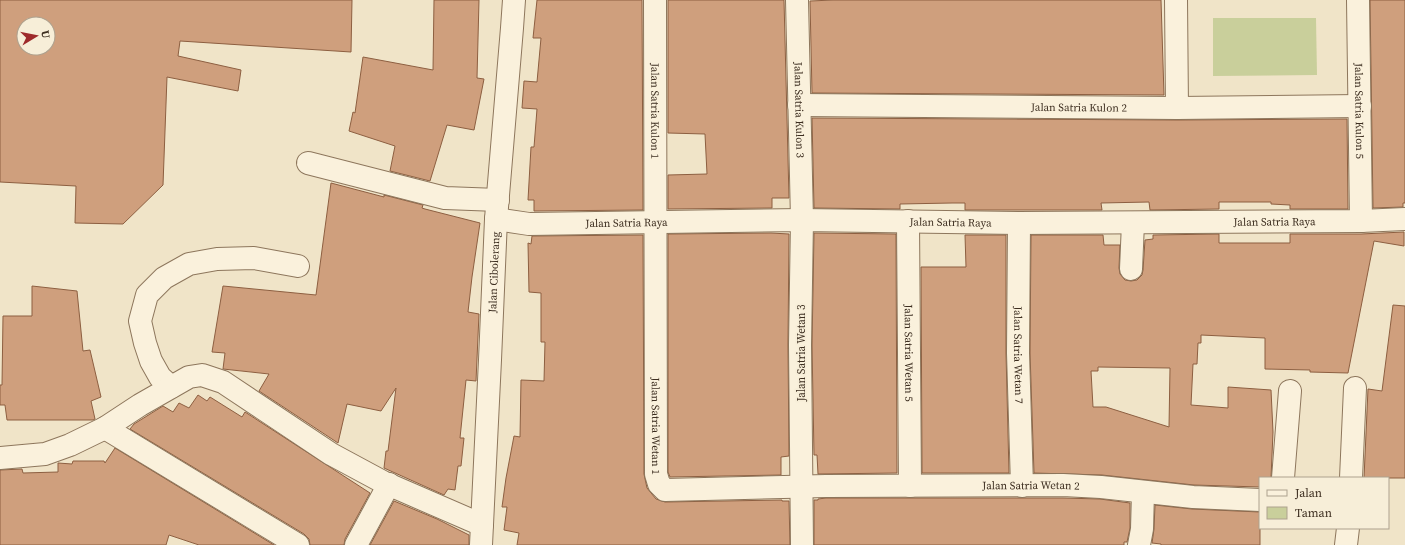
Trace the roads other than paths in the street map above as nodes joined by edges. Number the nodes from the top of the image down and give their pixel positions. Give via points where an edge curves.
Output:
1 (514, 0) edge
2 (655, 0) edge
3 (797, 0) edge
4 (1176, 0) edge
5 (1358, 0) edge
6 (799, 105) junction
7 (1360, 106) junction
8 (1177, 108) junction
9 (308, 163) dead end
10 (497, 210) junction
11 (1405, 219) edge
12 (802, 220) junction
13 (908, 221) junction
14 (1361, 221) junction
15 (656, 222) junction
16 (1020, 223) junction
17 (1133, 223) junction
18 (298, 266) dead end
19 (1131, 269) dead end
20 (170, 387) junction
21 (1356, 388) dead end
22 (1290, 391) dead end
23 (105, 428) junction
24 (0, 458) edge
25 (1283, 477) edge
26 (1351, 477) edge
27 (389, 484) junction
28 (802, 486) junction
29 (910, 486) junction
30 (1022, 486) junction
31 (1143, 492) junction
32 (1259, 500) edge
33 (1348, 529) edge
34 (481, 535) edge
35 (298, 545) edge
36 (356, 545) edge
37 (802, 545) edge
38 (1139, 545) edge
39 (1346, 545) edge

1 - 10 street, Jalan Cibolerang
2 - 15 street, Jalan Satria Kulon 1
3 - 6 street, Jalan Satria Kulon 3
4 - 8 street
5 - 7 street, Jalan Satria Kulon 5
6 - 8 street, Jalan Satria Kulon 2
6 - 12 street, Jalan Satria Kulon 3
7 - 8 street, Jalan Satria Kulon 2
7 - 14 street, Jalan Satria Kulon 5
9 - 10 street, Jalan Satria Raya
10 - 15 street, Jalan Satria Raya via 529,224
10 - 34 street, Jalan Cibolerang
11 - 14 street, Jalan Satria Raya
12 - 13 street, Jalan Satria Raya
12 - 15 street, Jalan Satria Raya
12 - 28 street, Jalan Satria Wetan 3
13 - 16 street, Jalan Satria Raya
13 - 29 street, Jalan Satria Wetan 5
14 - 17 street, Jalan Satria Raya
15 - 28 street, Jalan Satria Wetan 1 via 656,474 659,484 665,490
16 - 17 street, Jalan Satria Raya
16 - 30 street, Jalan Satria Wetan 7 via 1018,353
17 - 19 street
18 - 20 street via 254,258 217,259 189,264 164,278 147,295 140,321 151,361 160,377
20 - 23 street
20 - 27 street via 189,377 202,376 223,382 331,454
21 - 26 street
22 - 25 street
23 - 24 street via 45,454
23 - 35 street
27 - 34 street
27 - 36 street
28 - 29 street, Jalan Satria Wetan 2
28 - 37 street, Jalan Satria Wetan 3
29 - 30 street, Jalan Satria Wetan 2
30 - 31 street, Jalan Satria Wetan 2 via 1063,485
31 - 32 street, Jalan Satria Wetan 2
31 - 38 street
33 - 39 street

